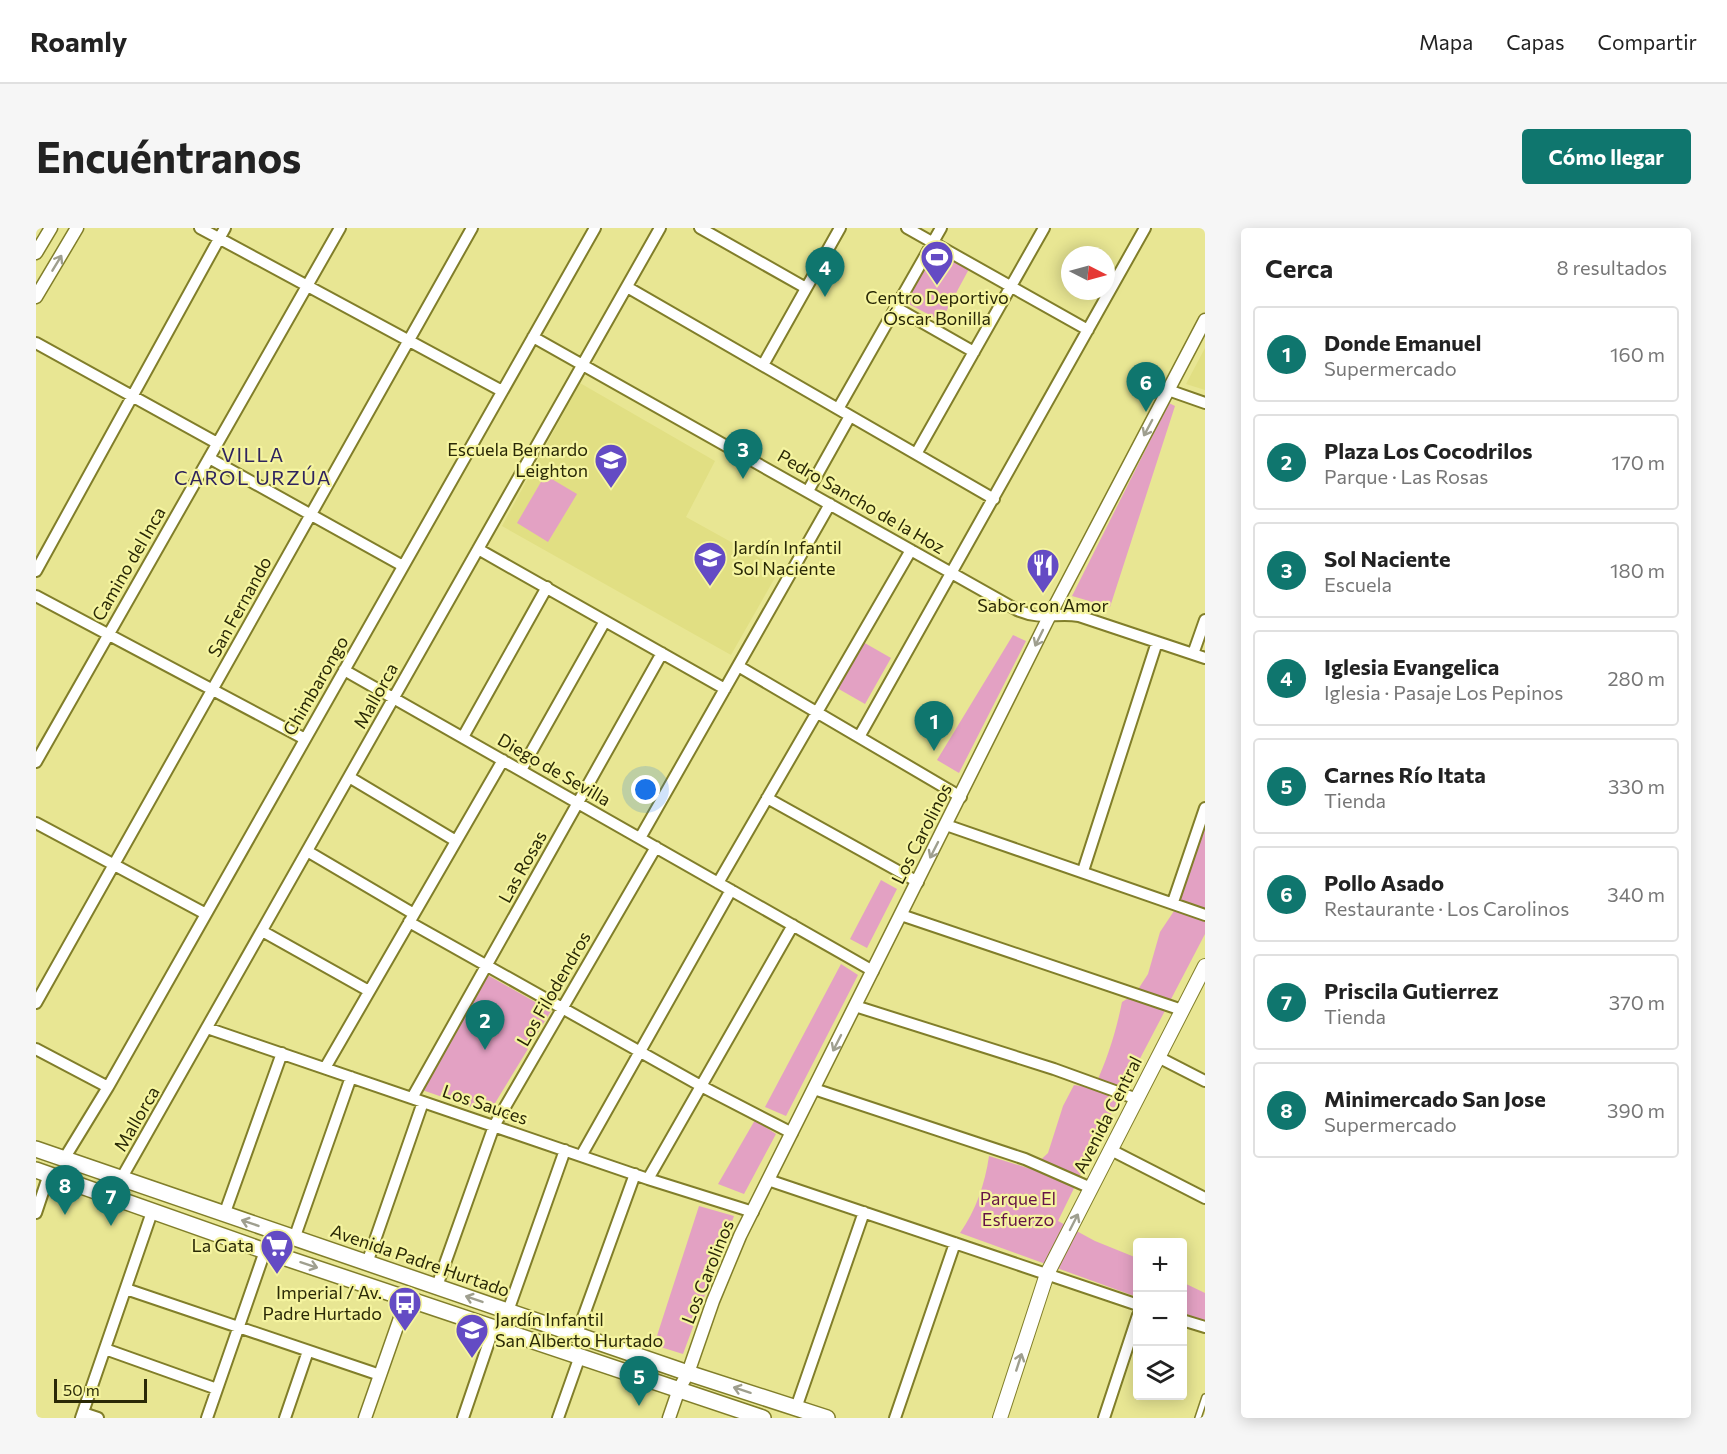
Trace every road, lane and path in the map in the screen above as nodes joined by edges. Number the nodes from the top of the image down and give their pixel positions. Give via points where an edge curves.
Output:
1 (51, 228) edge
2 (77, 228) edge
3 (200, 228) edge
4 (340, 228) edge
5 (472, 228) edge
6 (595, 228) edge
7 (660, 228) edge
8 (700, 228) edge
9 (840, 228) edge
10 (907, 228) edge
11 (941, 228) edge
12 (1044, 228) edge
13 (1145, 228) edge
14 (222, 233) edge
15 (932, 242) junction
16 (36, 253) edge
17 (1011, 286) junction
18 (307, 287) junction
19 (627, 287) junction
20 (806, 288) junction
21 (36, 297) edge
22 (896, 307) junction
23 (1205, 320) edge
24 (1089, 330) junction
25 (533, 337) junction
26 (408, 341) junction
27 (36, 344) edge
28 (974, 352) junction
29 (583, 364) junction
30 (763, 365) junction
31 (1168, 390) junction
32 (502, 392) junction
33 (132, 396) junction
34 (1205, 403) edge
35 (838, 409) junction
36 (850, 416) junction
37 (217, 443) junction
38 (916, 454) junction
39 (209, 458) junction
40 (808, 491) junction
41 (994, 499) junction
42 (830, 504) junction
43 (310, 515) junction
44 (478, 549) junction
45 (911, 550) junction
46 (403, 566) junction
47 (36, 571) edge
48 (952, 573) junction
49 (546, 587) junction
50 (36, 596) edge
51 (1049, 617) junction
52 (1205, 620) edge
53 (605, 621) junction
54 (107, 633) junction
55 (1157, 642) junction
56 (662, 653) junction
57 (1193, 654) junction
58 (1205, 658) edge
59 (738, 666) junction
60 (344, 670) junction
61 (212, 689) junction
62 (725, 689) junction
63 (394, 698) junction
64 (817, 712) junction
65 (462, 737) junction
66 (859, 737) junction
67 (305, 739) junction
68 (503, 760) junction
69 (36, 762) edge
70 (521, 770) junction
71 (349, 777) junction
72 (961, 797) junction
73 (767, 798) junction
74 (578, 803) junction
75 (1205, 808) edge
76 (36, 823) edge
77 (946, 825) junction
78 (640, 838) junction
79 (456, 841) junction
80 (656, 847) junction
81 (307, 851) junction
82 (114, 865) junction
83 (1083, 871) junction
84 (918, 882) junction
85 (718, 883) junction
86 (731, 890) junction
87 (1173, 902) junction
88 (206, 914) junction
89 (901, 915) junction
90 (1205, 915) edge
91 (411, 918) junction
92 (793, 925) junction
93 (262, 931) junction
94 (487, 966) junction
95 (1205, 966) edge
96 (873, 971) junction
97 (369, 991) junction
98 (36, 1003) edge
99 (855, 1006) junction
100 (562, 1008) junction
101 (1182, 1011) junction
102 (207, 1028) junction
103 (36, 1049) edge
104 (640, 1052) junction
105 (282, 1053) junction
106 (1158, 1057) junction
107 (325, 1068) junction
108 (351, 1077) junction
109 (1205, 1081) edge
110 (701, 1086) junction
111 (108, 1087) junction
112 (814, 1089) junction
113 (412, 1098) junction
114 (1137, 1099) junction
115 (423, 1101) junction
116 (494, 1126) junction
117 (792, 1133) junction
118 (36, 1149) edge
119 (565, 1150) junction
120 (1111, 1150) junction
121 (581, 1156) junction
122 (64, 1159) junction
123 (42, 1172) edge
124 (635, 1174) junction
125 (122, 1179) junction
126 (648, 1179) junction
127 (768, 1180) junction
128 (1091, 1188) junction
129 (1205, 1198) edge
130 (152, 1212) junction
131 (753, 1212) junction
132 (864, 1212) junction
133 (36, 1213) edge
134 (224, 1215) junction
135 (294, 1239) junction
136 (955, 1243) junction
137 (265, 1251) junction
138 (367, 1263) junction
139 (1047, 1274) junction
140 (437, 1286) junction
141 (126, 1289) junction
142 (407, 1298) junction
143 (1133, 1304) edge
144 (508, 1311) junction
145 (1187, 1322) edge
146 (238, 1327) junction
147 (494, 1327) junction
148 (1133, 1327) edge
149 (1205, 1327) edge
150 (576, 1334) junction
151 (105, 1349) junction
152 (308, 1351) junction
153 (580, 1356) junction
154 (688, 1373) junction
155 (380, 1375) junction
156 (217, 1389) junction
157 (679, 1389) junction
158 (1205, 1397) edge
159 (796, 1408) junction
160 (82, 1415) edge
161 (98, 1418) edge
162 (207, 1418) edge
163 (285, 1418) edge
164 (365, 1418) edge
165 (463, 1418) edge
166 (558, 1418) edge
167 (669, 1418) edge
168 (763, 1418) edge
169 (827, 1418) edge
170 (895, 1418) edge
171 (1000, 1418) edge
172 (1104, 1418) edge
173 (1198, 1418) edge

1 - 16 street
21 -> 2 street
3 - 14 street
4 - 18 street, Camino del Inca
5 - 26 street, San Fernando
6 - 25 street, Chimbarongo
7 - 19 street, Mallorca
8 - 20 street
9 - 20 street
10 - 15 street
11 - 15 street
12 - 17 street
13 - 24 street
14 - 18 street
14 - 33 street
15 - 17 street
15 - 22 street
17 - 24 street
17 - 28 street
18 - 26 street
18 - 37 street, Camino del Inca
19 - 29 street, Mallorca
19 - 30 street
20 - 30 street
22 - 28 street
22 - 35 street
23 - 31 street, Los Carolinos
24 - 41 street
25 - 29 street, Pedro Sancho de la Hoz
25 - 32 street, Chimbarongo
26 - 32 street
26 - 43 street, San Fernando
27 - 33 street
28 - 38 street
29 - 40 street, Pedro Sancho de la Hoz
29 - 44 street, Mallorca
30 - 35 street
31 - 34 street
31 -> 51 street, Los Carolinos
32 - 46 street, Chimbarongo
33 - 37 street
33 - 47 street
35 - 36 street
36 - 38 street
36 - 40 street
37 - 39 street, Camino del Inca
38 - 41 street
39 - 43 street
39 - 54 street, Camino del Inca
40 - 42 street, Pedro Sancho de la Hoz
41 - 48 street
42 - 45 street, Pedro Sancho de la Hoz
42 - 59 street
43 - 46 street
43 - 61 street, San Fernando
44 - 49 street
44 - 63 street, Mallorca
45 - 48 street, Pedro Sancho de la Hoz
45 - 64 street
46 - 60 street, Chimbarongo
48 - 51 street, Pedro Sancho de la Hoz via 1017,610
48 - 66 street
49 - 53 street
49 - 65 street
50 - 54 street
51 - 55 street, Pedro Sancho de la Hoz via 1079,616
51 -> 72 street, Los Carolinos
52 - 57 street
53 - 56 street
53 - 70 street
54 - 61 street
54 - 69 street, Camino del Inca
55 - 57 street, Pedro Sancho de la Hoz
55 - 83 street
56 - 62 street
56 - 74 street, Las Rosas
57 - 58 street, Pedro Sancho de la Hoz
59 - 62 street
59 - 64 street
60 - 63 street, Diego de Sevilla
60 - 67 street, Chimbarongo
61 - 67 street
61 - 82 street, San Fernando
62 - 78 street
63 - 65 street, Diego de Sevilla
63 - 71 street, Mallorca
64 - 66 street
64 - 73 street
65 - 68 street, Diego de Sevilla
66 - 72 street
67 - 88 street, Chimbarongo
68 - 70 street, Diego de Sevilla
68 - 79 street
70 - 74 street, Diego de Sevilla
71 - 79 street
71 - 81 street, Mallorca
72 - 77 street, Los Carolinos
73 - 84 street
73 - 85 street
74 - 78 street, Diego de Sevilla
74 - 94 street, Las Rosas
75 - 87 street
76 - 82 street
77 - 83 street
77 -> 84 street, Los Carolinos
78 - 80 street, Diego de Sevilla
79 - 91 street
80 - 85 street, Diego de Sevilla
80 - 100 street, Los Filodendros
81 - 91 street
81 - 93 street, Mallorca
82 - 88 street
82 - 98 street, San Fernando
83 - 87 street
84 - 89 street, Los Carolinos
85 - 86 street, Diego de Sevilla
86 - 92 street, Diego de Sevilla
86 - 104 street
87 - 90 street
88 - 111 street, Chimbarongo
89 - 96 street, Los Carolinos
89 - 101 street
91 - 94 street
91 - 97 street
92 - 96 street, Diego de Sevilla
92 - 110 street
93 - 97 street
93 - 102 street, Mallorca
94 - 100 street
94 - 113 street, Las Rosas
95 - 101 main road, Avenida Central
96 - 99 street, Los Carolinos
97 - 107 street
99 -> 112 street, Los Carolinos
99 - 114 street
100 - 104 street
100 - 116 street, Los Filodendros
101 - 106 main road, Avenida Central
102 - 105 street, Los Sauces
102 - 125 street, Mallorca
103 - 111 street
104 - 110 street
104 - 121 street
105 - 107 street, Los Sauces
105 - 134 street
106 - 109 street
106 - 114 main road, Avenida Central
107 - 108 street, Los Sauces
108 - 113 street, Los Sauces
108 - 135 street
110 - 117 street
110 - 126 street
111 - 122 street, Chimbarongo
112 - 117 street, Los Carolinos
112 - 128 street via 1025,1160
113 - 115 street, Los Sauces
114 - 120 main road, Avenida Central
115 - 116 street, Los Sauces
115 - 138 street
116 - 119 street, Los Sauces
116 - 140 street, Los Filodendros
117 - 127 street, Los Carolinos
118 - 122 main road, Avenida Padre Hurtado
119 - 121 street, Los Sauces
119 - 144 street
120 - 128 main road, Avenida Central
120 - 129 street
121 - 124 street, Los Sauces
122 - 125 main road, Avenida Padre Hurtado
123 - 130 main road
123 - 133 street
124 - 126 street, Los Sauces
124 - 150 street
125 - 134 main road, Avenida Padre Hurtado
126 - 131 street, Los Sauces
127 - 131 street, Los Carolinos
127 - 132 street
139 -> 128 main road, Avenida Central
130 - 137 main road
130 - 141 street
131 - 154 street, Los Carolinos via 727,1266
132 - 136 street
132 - 159 street
135 -> 134 main road, Avenida Padre Hurtado
135 - 138 main road, Avenida Padre Hurtado
136 - 139 street
136 - 170 street
137 -> 142 main road
137 - 146 street
138 - 140 main road, Avenida Padre Hurtado
139 - 143 street
171 -> 139 main road, Avenida Central
144 -> 140 main road, Avenida Padre Hurtado
141 - 146 street
141 - 151 street
142 - 147 main road
142 - 155 street
144 - 150 main road, Avenida Padre Hurtado
145 - 149 street
146 - 152 street
146 - 156 street
147 - 153 main road
147 - 165 street
148 - 172 street
150 - 154 main road, Avenida Padre Hurtado
151 - 156 street
151 - 160 street
152 - 155 street
152 - 163 street
153 - 157 main road
153 - 166 street
154 - 157 street, Los Carolinos
159 -> 154 main road, Avenida Padre Hurtado
155 - 164 street
156 - 162 street
157 - 167 street, Los Carolinos
157 - 168 main road
158 - 173 lane
159 - 169 main road, Avenida Padre Hurtado
160 - 161 street

